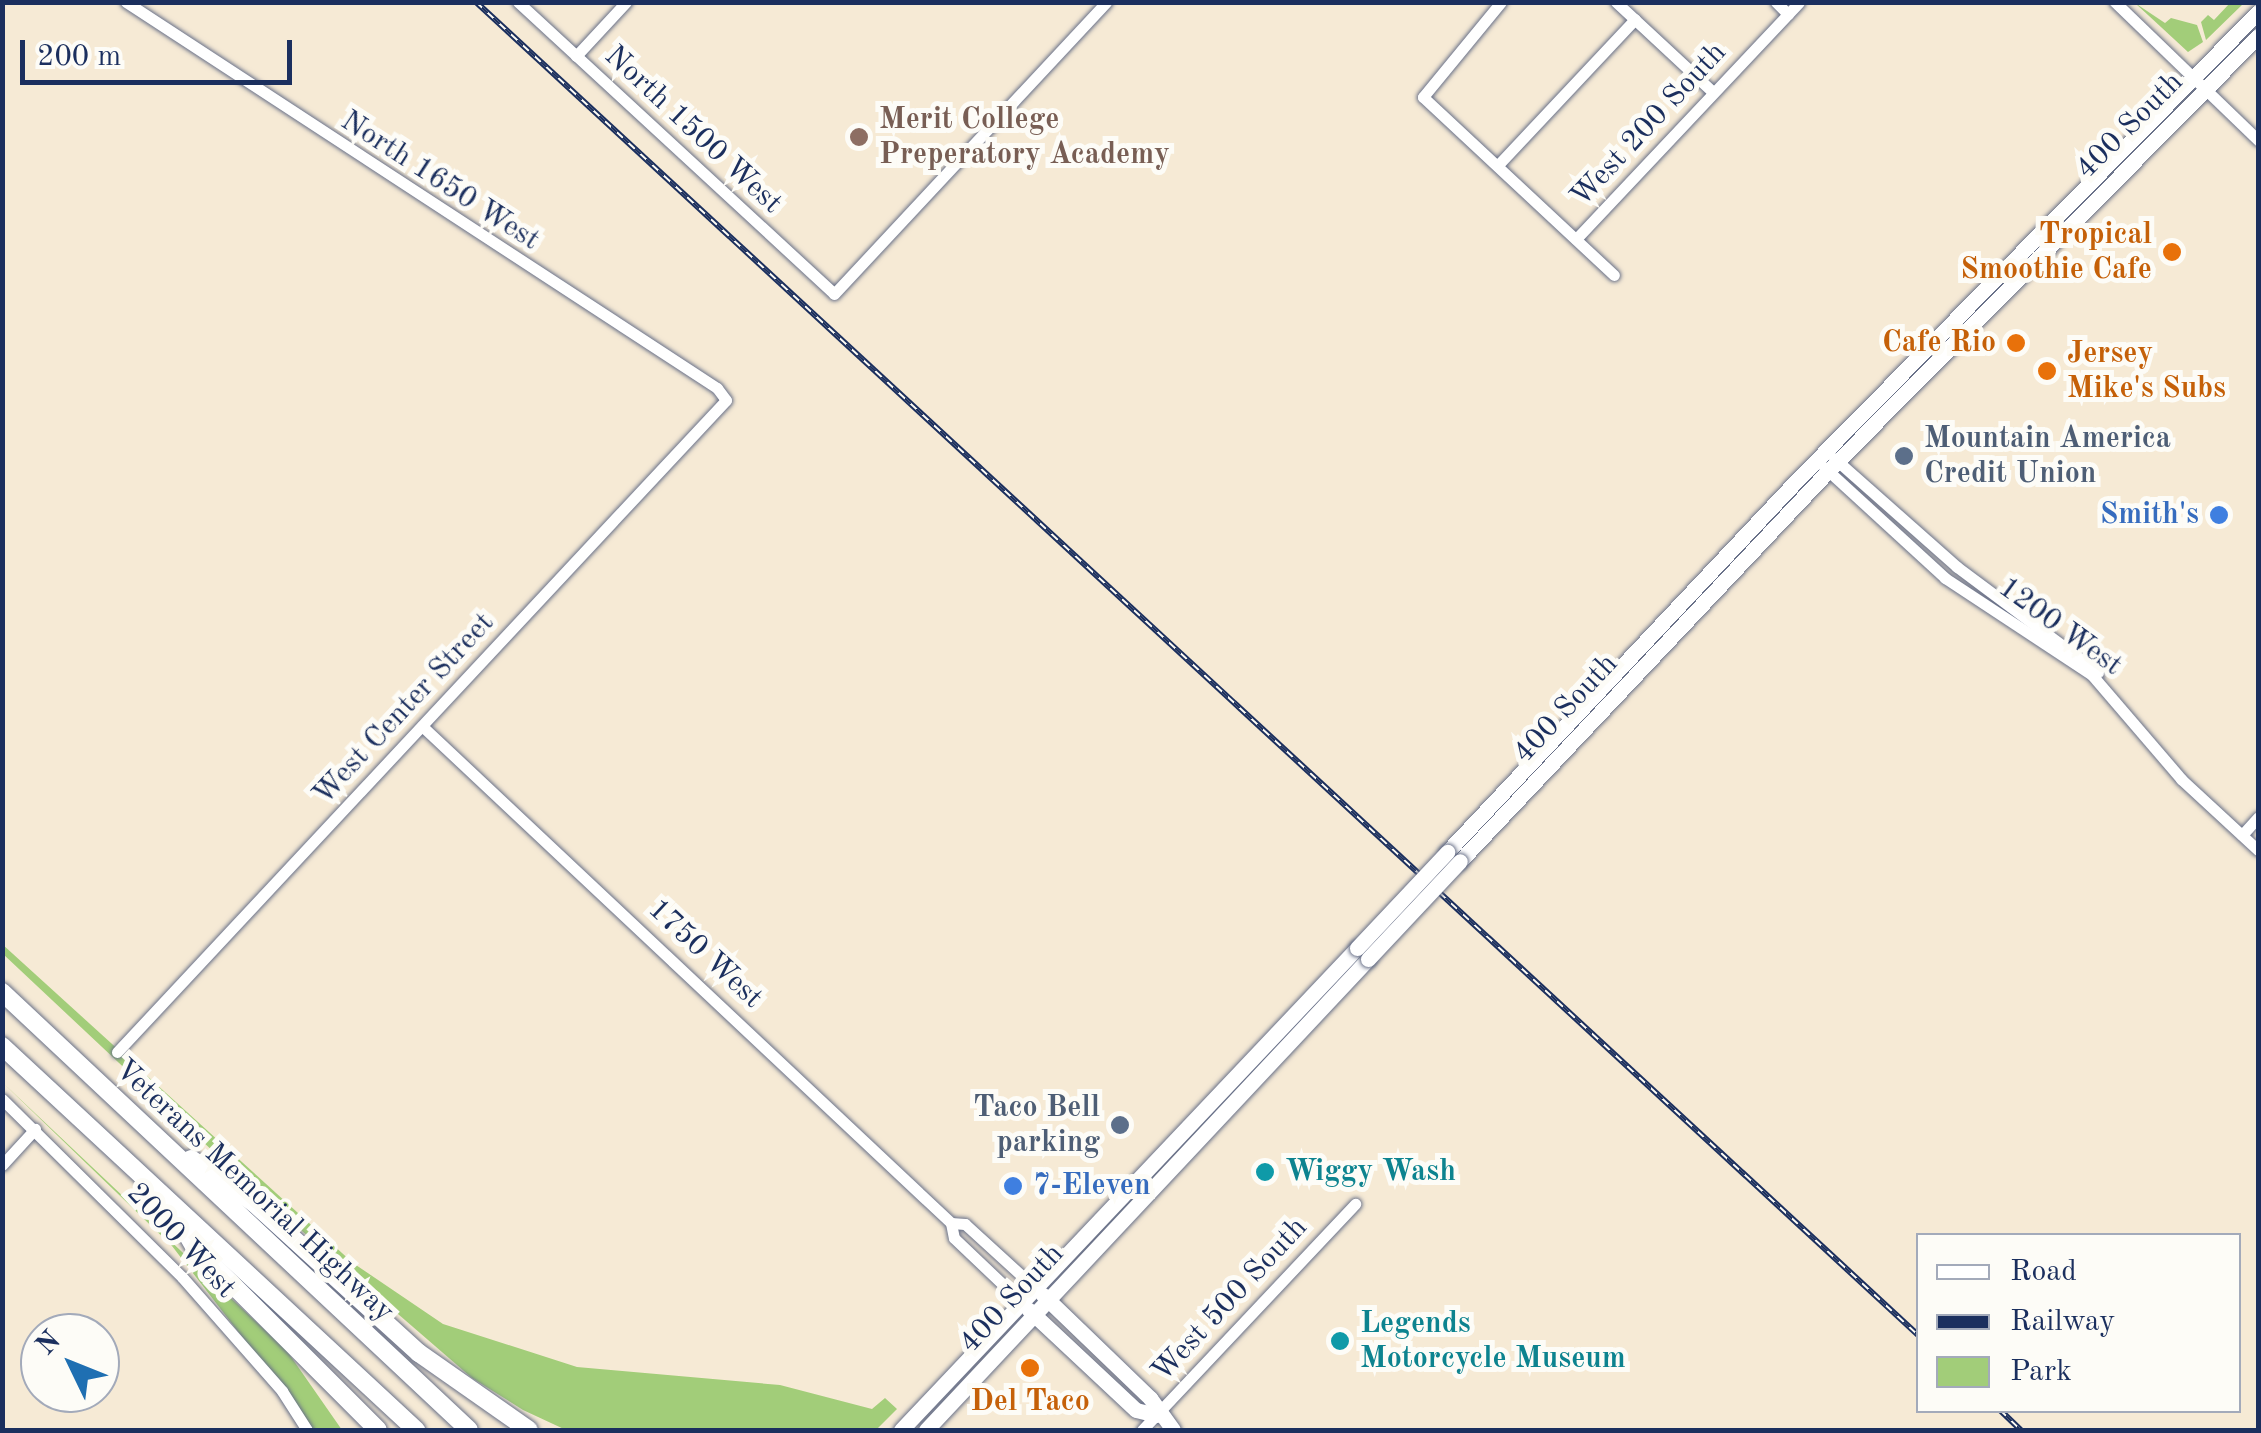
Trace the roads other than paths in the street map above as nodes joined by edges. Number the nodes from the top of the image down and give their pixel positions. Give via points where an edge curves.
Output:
1 (126, 2) edge
2 (518, 2) edge
3 (626, 2) edge
4 (1106, 2) edge
5 (1501, 2) edge
6 (1616, 2) edge
7 (1776, 2) edge
8 (1799, 2) edge
9 (2114, 2) edge
10 (2258, 12) edge
11 (1788, 14) junction
12 (1635, 19) junction
13 (2258, 36) edge
14 (576, 56) junction
15 (2200, 83) junction
16 (1713, 92) junction
17 (2258, 140) edge
18 (1498, 165) junction
19 (1576, 239) junction
20 (1614, 275) dead end
21 (726, 400) joint
22 (1827, 461) junction
23 (422, 726) junction
24 (2258, 817) edge
25 (2244, 833) junction
26 (2258, 846) edge
27 (1363, 954) junction
28 (2, 992) edge
29 (2, 1046) edge
30 (118, 1052) dead end
31 (2, 1099) edge
32 (35, 1129) junction
33 (171, 1150) junction
34 (2, 1164) edge
35 (169, 1204) junction
36 (1354, 1204) dead end
37 (951, 1223) junction
38 (1032, 1286) junction
39 (1019, 1300) junction
40 (1048, 1300) junction
41 (1034, 1316) junction
42 (1156, 1415) junction
43 (308, 1430) edge
44 (378, 1430) edge
45 (416, 1430) edge
46 (468, 1430) edge
47 (529, 1430) edge
48 (901, 1430) edge
49 (926, 1430) edge
50 (1142, 1430) edge
51 (1173, 1430) edge

1 - 21 street, North 1650 West
2 - 14 street, North 1500 West
3 - 14 street
4 - 14 street, North 1500 West via 834,294
5 - 18 street via 1423,97
6 - 12 street
7 - 11 street
8 - 11 street, West 200 South
9 - 15 street
10 - 15 main road, 400 South
11 - 16 street, West 200 South
12 - 16 street
12 - 18 street
13 - 15 main road, 400 South
15 - 17 street
15 - 22 main road, 400 South
16 - 19 street, West 200 South
18 - 19 street
19 - 20 street
21 - 23 street, West Center Street
22 - 25 street, 1200 West via 1945,578 2092,675 2174,773
22 - 27 main road, 400 South, bridge
23 - 30 street, West Center Street
23 - 37 street, 1750 West
24 - 25 street
25 - 26 street, 1200 West
27 - 38 main road, 400 South
27 - 40 main road, 400 South
28 - 33 highway, Veterans Memorial Highway
29 - 35 highway
31 - 32 street, 2000 West
32 - 34 street
32 - 43 street, 2000 West via 232,1332
33 - 46 highway, Veterans Memorial Highway
33 - 47 highway via 254,1203 409,1345
35 - 44 highway via 194,1246
35 - 45 highway
36 - 42 street, West 500 South
37 - 38 street, 1750 West via 965,1224
37 - 39 street, 1750 West via 954,1238
38 - 39 main road, 400 South
38 - 40 main road, 1750 West
39 - 41 main road, 1750 West
39 - 48 main road, 400 South
40 - 41 main road, 400 South
40 - 42 main road, 1750 West via 1150,1398
41 - 42 main road, 1750 West via 1136,1410
41 - 49 main road, 400 South
42 - 50 street, West 500 South
42 - 51 main road

